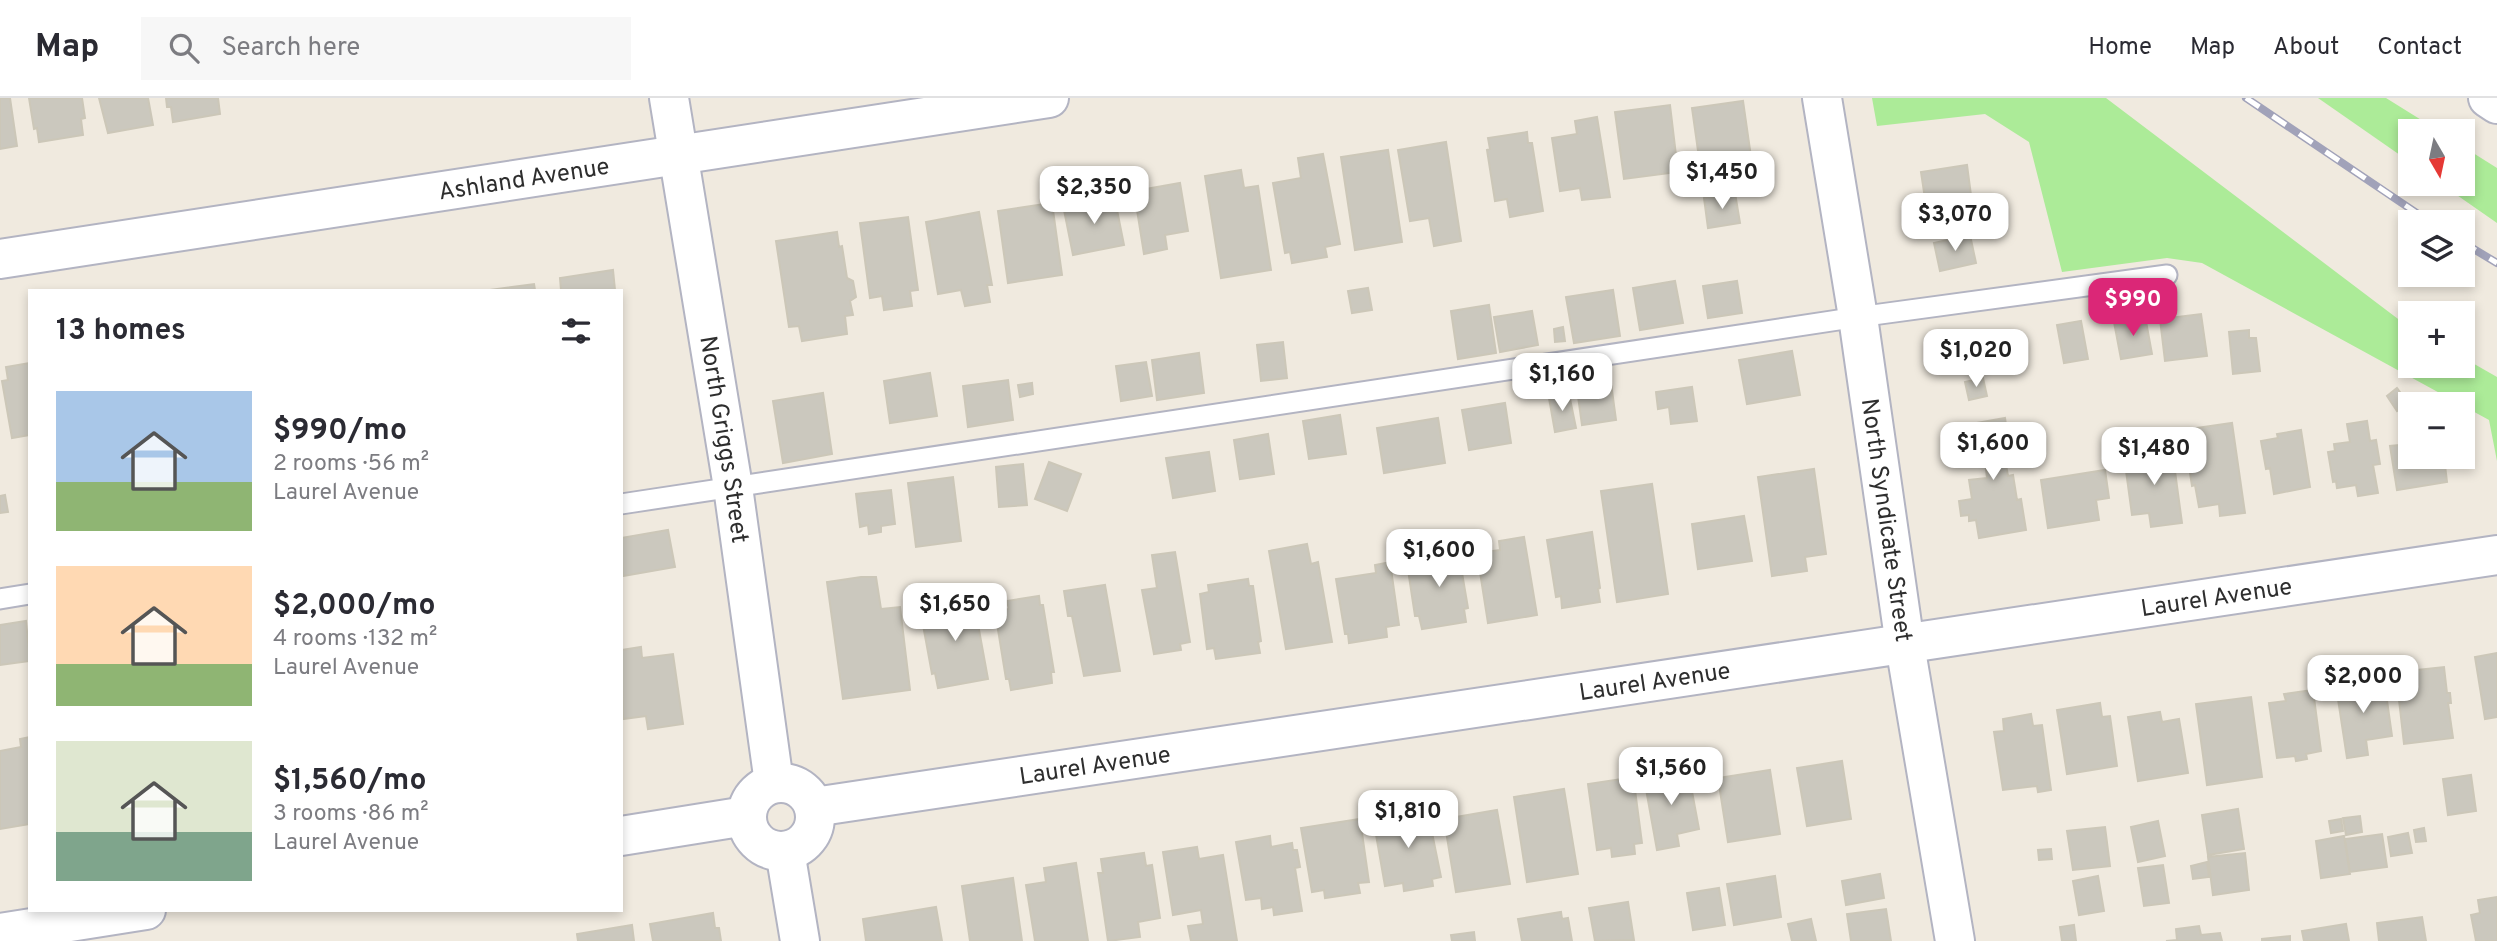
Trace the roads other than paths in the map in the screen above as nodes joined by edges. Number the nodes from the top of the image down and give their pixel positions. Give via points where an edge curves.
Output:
1 (669, 98) edge
2 (1049, 98) edge
3 (1822, 98) edge
4 (2488, 98) edge
5 (2497, 104) edge
6 (679, 155) junction
7 (0, 259) edge
8 (2167, 275) dead end
9 (1858, 317) junction
10 (733, 487) junction
11 (623, 505) edge
12 (2497, 555) edge
13 (28, 594) edge
14 (0, 599) edge
15 (1905, 645) junction
16 (774, 783) junction
17 (814, 807) junction
18 (746, 816) junction
19 (623, 836) edge
20 (785, 851) junction
21 (133, 912) edge
22 (0, 933) edge
23 (800, 941) edge
24 (1955, 941) edge

1 - 6 street, North Griggs Street
2 - 6 street, Ashland Avenue
3 - 9 street, North Syndicate Street
4 - 5 street
6 - 7 street, Ashland Avenue
6 - 10 street, North Griggs Street
8 - 9 lane
9 - 10 lane
9 - 15 street, North Syndicate Street
10 - 11 lane
10 - 16 street, North Griggs Street
12 - 15 street, Laurel Avenue
13 - 14 lane
15 - 17 street, Laurel Avenue
15 - 24 street, North Syndicate Street
16 - 17 street via 800,788
16 - 18 street via 752,797
17 - 20 street via 815,823 806,841
18 - 19 street
18 - 20 street via 751,834 764,847
20 - 23 street
21 - 22 street

